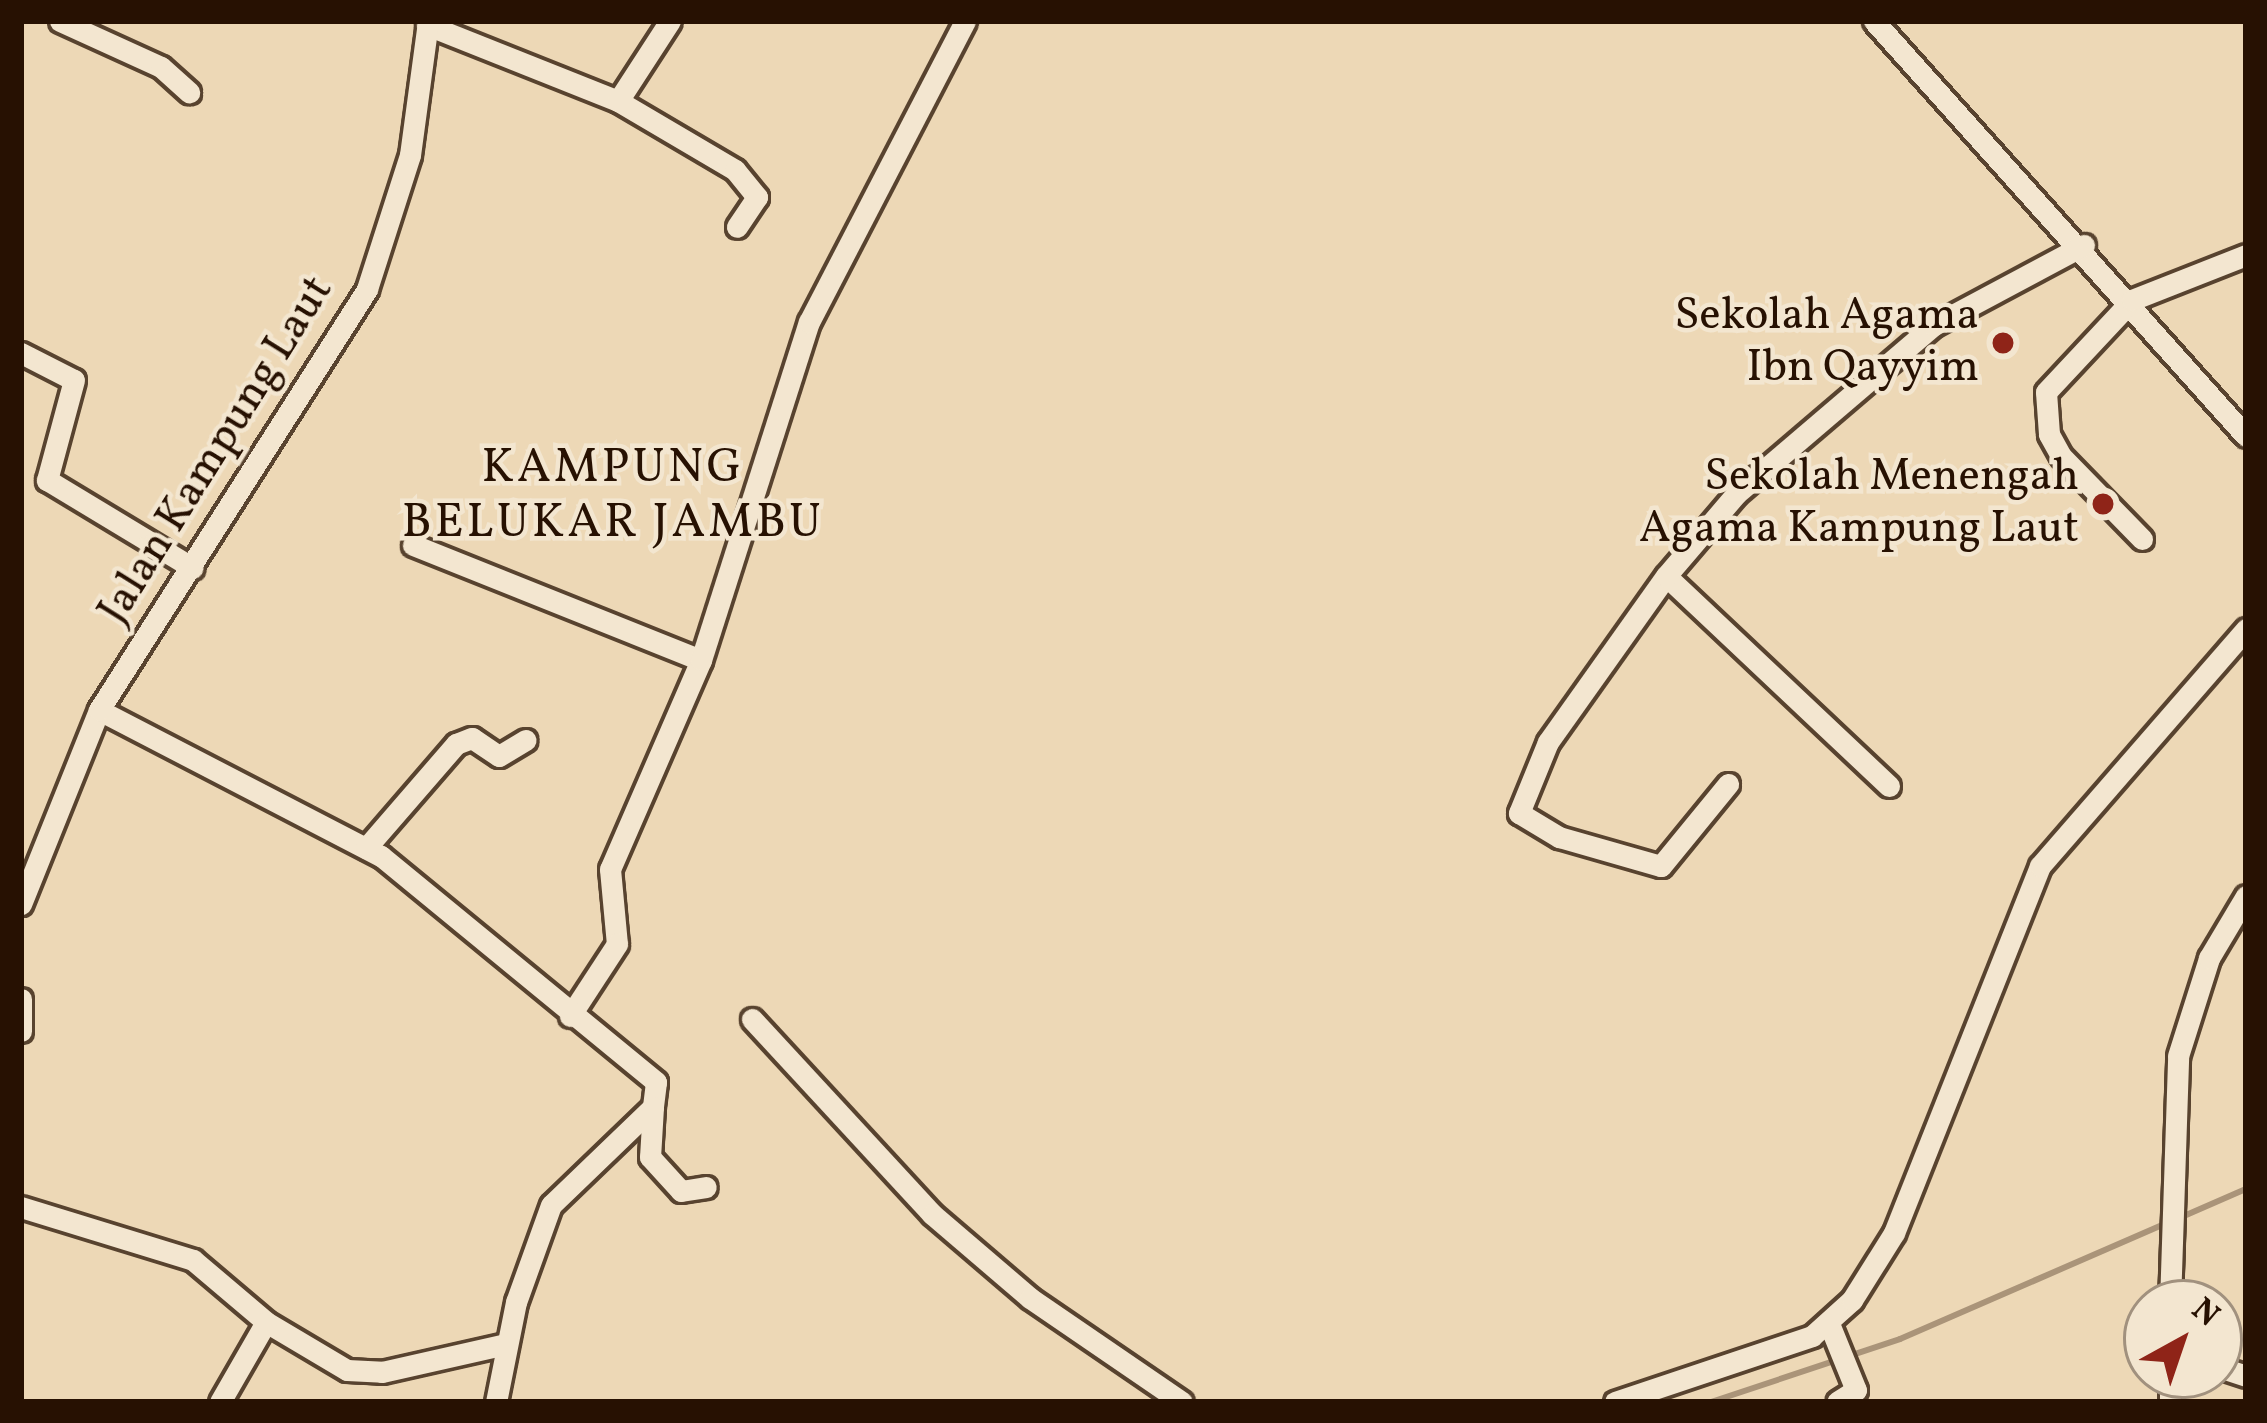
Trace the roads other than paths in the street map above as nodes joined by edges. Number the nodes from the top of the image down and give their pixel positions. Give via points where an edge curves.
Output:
1 (60, 21) edge
2 (670, 21) edge
3 (965, 21) edge
4 (1874, 21) edge
5 (428, 23) edge
6 (189, 92) dead end
7 (618, 101) junction
8 (737, 227) dead end
9 (2084, 245) junction
10 (2246, 255) edge
11 (2132, 300) junction
12 (21, 353) edge
13 (2246, 436) edge
14 (2142, 539) dead end
15 (413, 545) dead end
16 (193, 568) junction
17 (1666, 576) junction
18 (2246, 628) edge
19 (701, 660) junction
20 (99, 710) junction
21 (526, 740) dead end
22 (1728, 784) dead end
23 (1889, 786) dead end
24 (29, 845) edge
25 (366, 848) junction
26 (2246, 896) edge
27 (21, 904) edge
28 (21, 999) edge
29 (570, 1016) junction
30 (752, 1019) dead end
31 (21, 1031) edge
32 (653, 1107) junction
33 (706, 1187) dead end
34 (21, 1207) edge
35 (2170, 1279) edge
36 (266, 1322) junction
37 (1832, 1330) junction
38 (506, 1344) junction
39 (220, 1402) edge
40 (496, 1402) edge
41 (1182, 1402) edge
42 (1616, 1402) edge
43 (1837, 1402) edge

1 - 6 street via 161,67
2 - 7 street
3 - 19 street via 809,322
4 - 9 street
5 - 7 street
5 - 16 street, Jalan Kampung Laut via 410,154 367,289
7 - 8 street via 746,179 756,202
9 - 11 street
9 - 17 street via 1934,325 1736,494
10 - 11 street
11 - 13 street
11 - 14 street via 2053,377 2045,411 2061,456
12 - 16 street via 74,380 47,480
15 - 19 street
16 - 20 street, Jalan Kampung Laut
17 - 22 street via 1549,742 1519,813 1559,837 1661,866
17 - 23 street
18 - 37 street via 2041,866 1894,1233
19 - 29 street via 610,869 617,944
20 - 24 street, Jalan Kampung Laut
20 - 25 street
21 - 25 street via 499,756 472,738 456,744
24 - 27 street, Jalan Kampung Laut
25 - 29 street
26 - 35 street via 2187,1017 2168,1161
28 - 31 street
29 - 32 street via 656,1082
30 - 41 street via 932,1214 1043,1308
32 - 33 street via 650,1157 689,1195
32 - 38 street via 551,1205
34 - 36 street via 193,1260
36 - 38 street via 358,1372
36 - 39 street
37 - 42 street
37 - 43 street via 1856,1392
38 - 40 street

